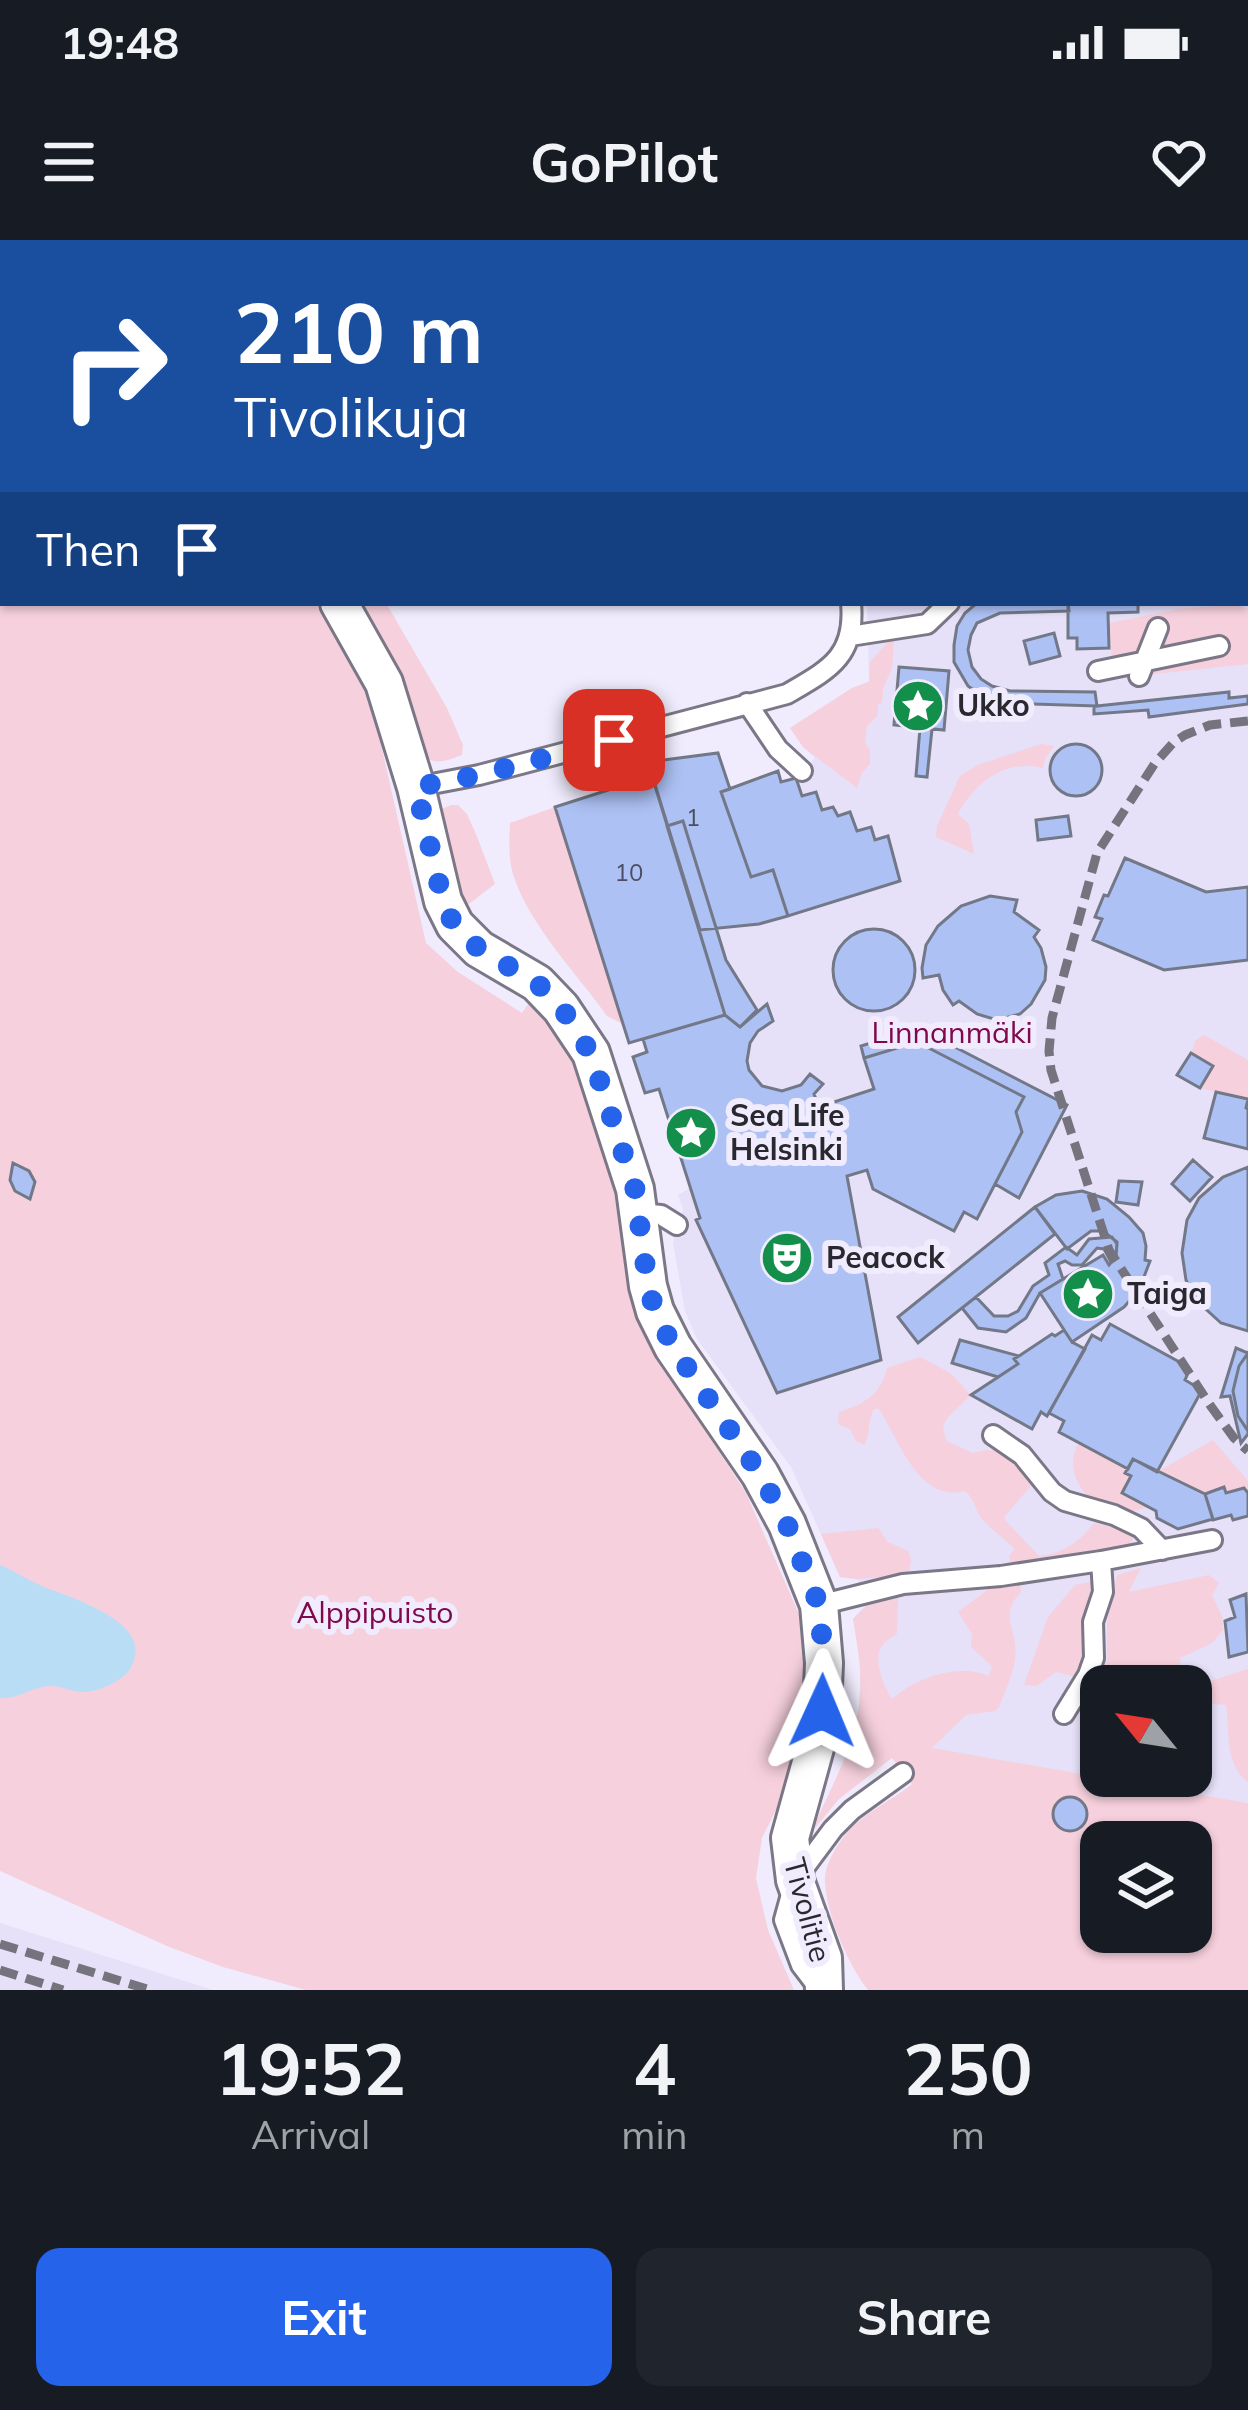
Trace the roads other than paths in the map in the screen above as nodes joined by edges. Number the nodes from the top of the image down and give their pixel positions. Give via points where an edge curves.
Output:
1 (341, 606) edge
2 (851, 606) edge
3 (946, 606) edge
4 (1158, 628) dead end
5 (850, 636) junction
6 (1219, 646) dead end
7 (1142, 668) junction
8 (1098, 671) dead end
9 (746, 703) junction
10 (802, 771) dead end
11 (416, 787) junction
12 (639, 1213) junction
13 (677, 1225) dead end
14 (993, 1435) dead end
15 (1212, 1540) dead end
16 (1162, 1550) junction
17 (1101, 1562) junction
18 (819, 1605) junction
19 (1064, 1714) dead end
20 (903, 1773) dead end
21 (795, 1880) junction
22 (822, 1990) edge

1 - 11 street, Tivolitie via 384,683
2 - 5 lane
3 - 5 lane via 927,624
4 - 7 lane
5 - 9 lane via 828,670 787,694
6 - 7 lane
7 - 8 lane
9 - 10 lane
9 - 11 lane
11 - 12 street, Tivolitie via 454,925 537,983 591,1054
12 - 13 lane
12 - 18 street, Tivolitie via 655,1311 760,1474
14 - 16 lane via 1065,1501 1142,1528
15 - 16 lane
16 - 17 lane
17 - 18 lane via 903,1584
17 - 19 lane via 1094,1658
18 - 21 street, Tivolitie via 822,1711 790,1838
20 - 21 lane via 842,1820
21 - 22 street, Tivolitie via 823,1958

